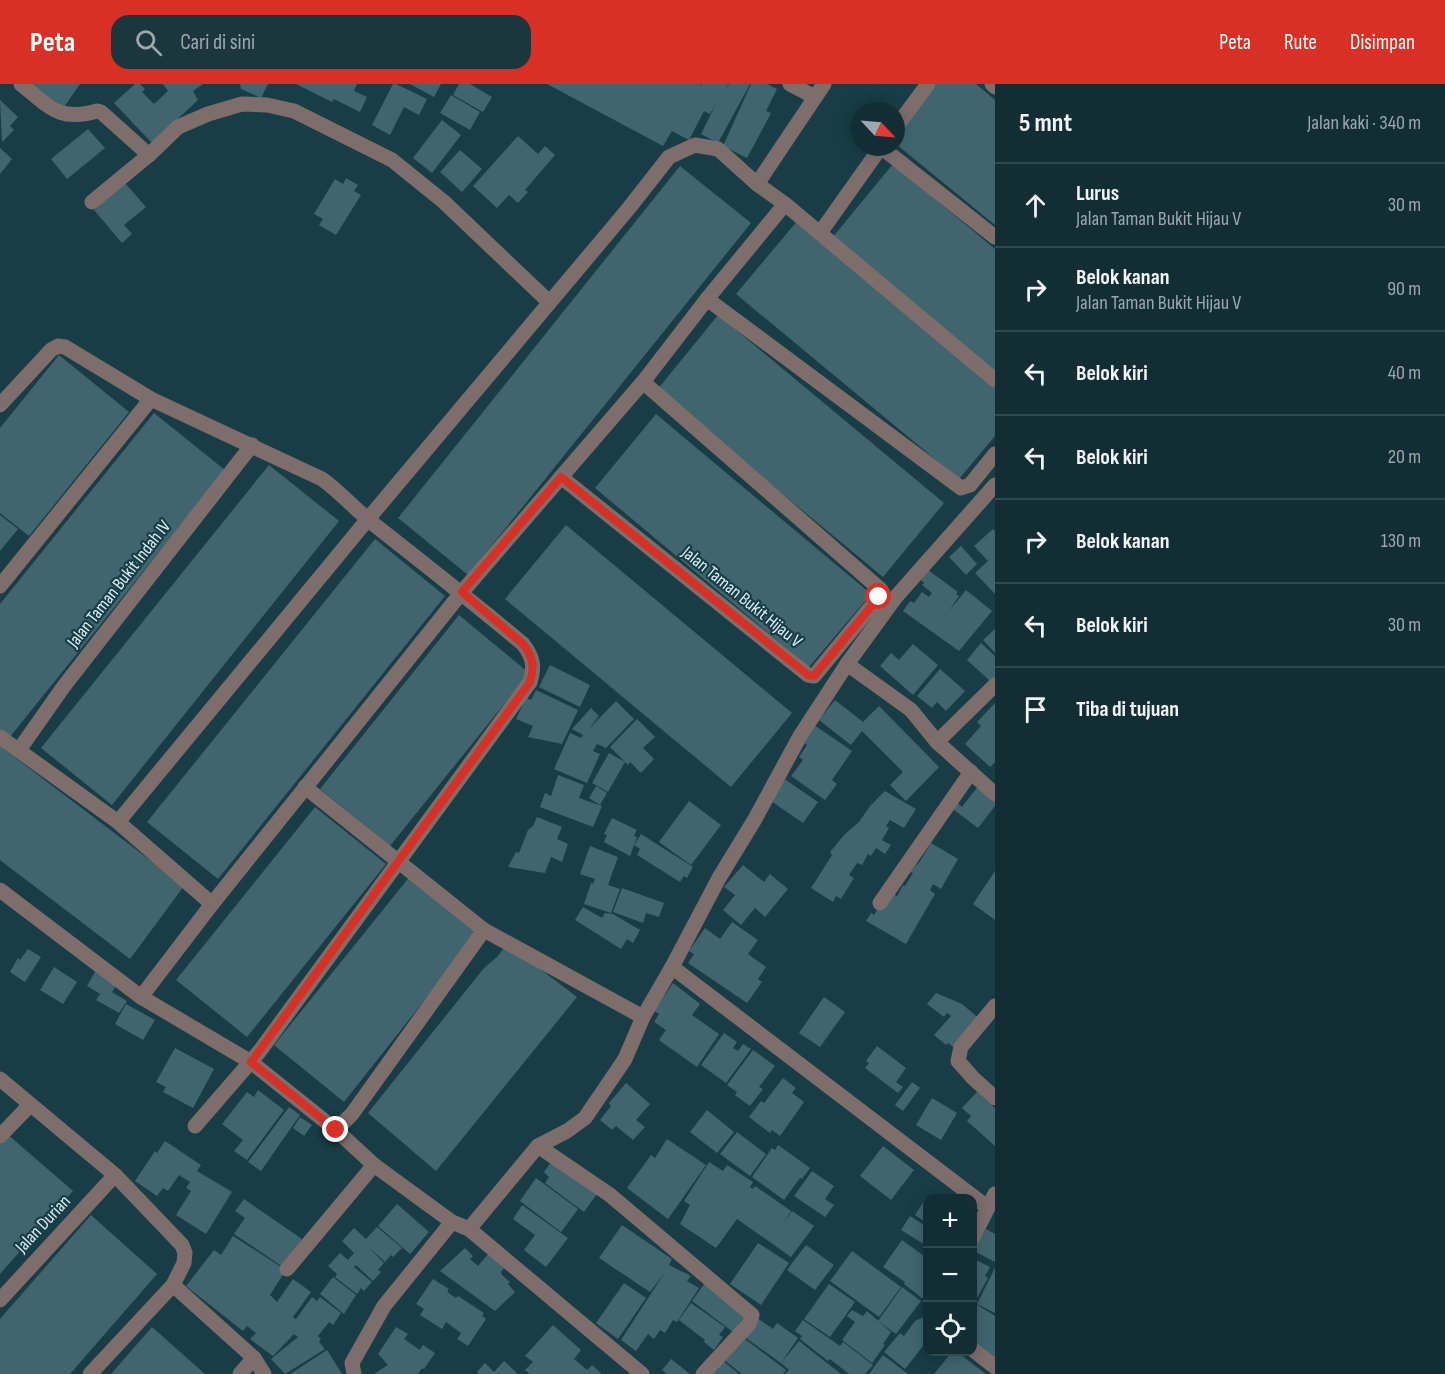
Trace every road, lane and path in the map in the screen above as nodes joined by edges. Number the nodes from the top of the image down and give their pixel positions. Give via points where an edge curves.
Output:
1 (21, 84) edge
2 (790, 84) edge
3 (928, 84) edge
4 (819, 91) edge
5 (905, 115) edge
6 (149, 155) junction
7 (875, 156) edge
8 (892, 156) edge
9 (757, 184) junction
10 (92, 202) dead end
11 (785, 204) junction
12 (820, 233) junction
13 (995, 237) edge
14 (707, 299) junction
15 (549, 302) junction
16 (995, 380) edge
17 (643, 382) junction
18 (151, 399) junction
19 (0, 405) edge
20 (252, 445) junction
21 (995, 454) edge
22 (561, 477) junction
23 (995, 485) edge
24 (368, 519) junction
25 (0, 586) edge
26 (462, 592) junction
27 (848, 664) junction
28 (995, 685) edge
29 (0, 737) edge
30 (937, 742) junction
31 (19, 750) junction
32 (971, 772) junction
33 (305, 787) junction
34 (995, 794) edge
35 (118, 822) junction
36 (397, 861) junction
37 (0, 890) edge
38 (880, 903) dead end
39 (212, 904) junction
40 (484, 930) junction
41 (672, 967) junction
42 (141, 998) junction
43 (995, 1006) edge
44 (643, 1017) junction
45 (251, 1062) junction
46 (0, 1079) edge
47 (995, 1098) edge
48 (30, 1105) junction
49 (195, 1126) dead end
50 (336, 1130) junction
51 (0, 1136) edge
52 (538, 1146) junction
53 (374, 1165) junction
54 (115, 1175) junction
55 (991, 1201) edge
56 (452, 1222) junction
57 (469, 1229) junction
58 (977, 1229) edge
59 (287, 1269) dead end
60 (173, 1285) junction
61 (0, 1300) edge
62 (977, 1353) edge
63 (254, 1358) junction
64 (995, 1367) edge
65 (90, 1374) edge
66 (240, 1374) edge
67 (264, 1374) edge
68 (354, 1374) edge
69 (642, 1374) edge
70 (703, 1374) edge

1 - 6 street via 63,114 101,112
2 - 4 street
3 - 5 street
4 - 9 street
6 - 10 street
6 - 15 street via 178,127 208,114 242,104 294,111 392,160 444,202
7 - 12 street
8 - 13 street
9 - 11 street
9 - 15 street via 718,149 695,145 669,157
11 - 12 street
11 - 14 street
12 - 16 street
14 - 17 street
14 - 21 street via 961,488 970,485
15 - 24 street
17 - 22 street
17 - 22 street, Jalan Taman Bukit Hijau V via 880,590 879,597 814,676
18 - 19 street via 58,346
18 - 20 street
18 - 25 street
20 - 24 street via 322,479
20 - 31 street, Jalan Taman Bukit Indah IV via 64,686
22 - 26 street
23 - 27 street via 895,598
24 - 26 street
24 - 35 street
26 - 33 street
26 - 36 street via 523,644 531,654 534,668 530,682
27 - 30 street via 911,710
27 - 41 street via 800,736
28 - 30 street
29 - 31 street
30 - 32 street
31 - 35 street
32 - 34 street
32 - 38 street
33 - 36 street
33 - 39 street
35 - 39 street
36 - 40 street
36 - 45 street
37 - 42 street
39 - 42 street
40 - 44 street
40 - 50 street via 352,1114
41 - 44 street
41 - 55 street
42 - 45 street
43 - 47 street via 961,1047 958,1060
44 - 52 street via 625,1059 585,1118
45 - 49 street
45 - 50 street
46 - 48 street
48 - 51 street
48 - 54 street
50 - 53 street
52 - 57 street
52 - 70 street via 610,1195 752,1315 749,1324
53 - 56 street
53 - 59 street
54 - 60 street via 182,1245 184,1263
54 - 61 street, Jalan Durian
55 - 58 street
56 - 57 street
56 - 68 street via 384,1306 352,1363
57 - 69 street
60 - 63 street
60 - 65 street
62 - 64 street
63 - 66 street
63 - 67 street

